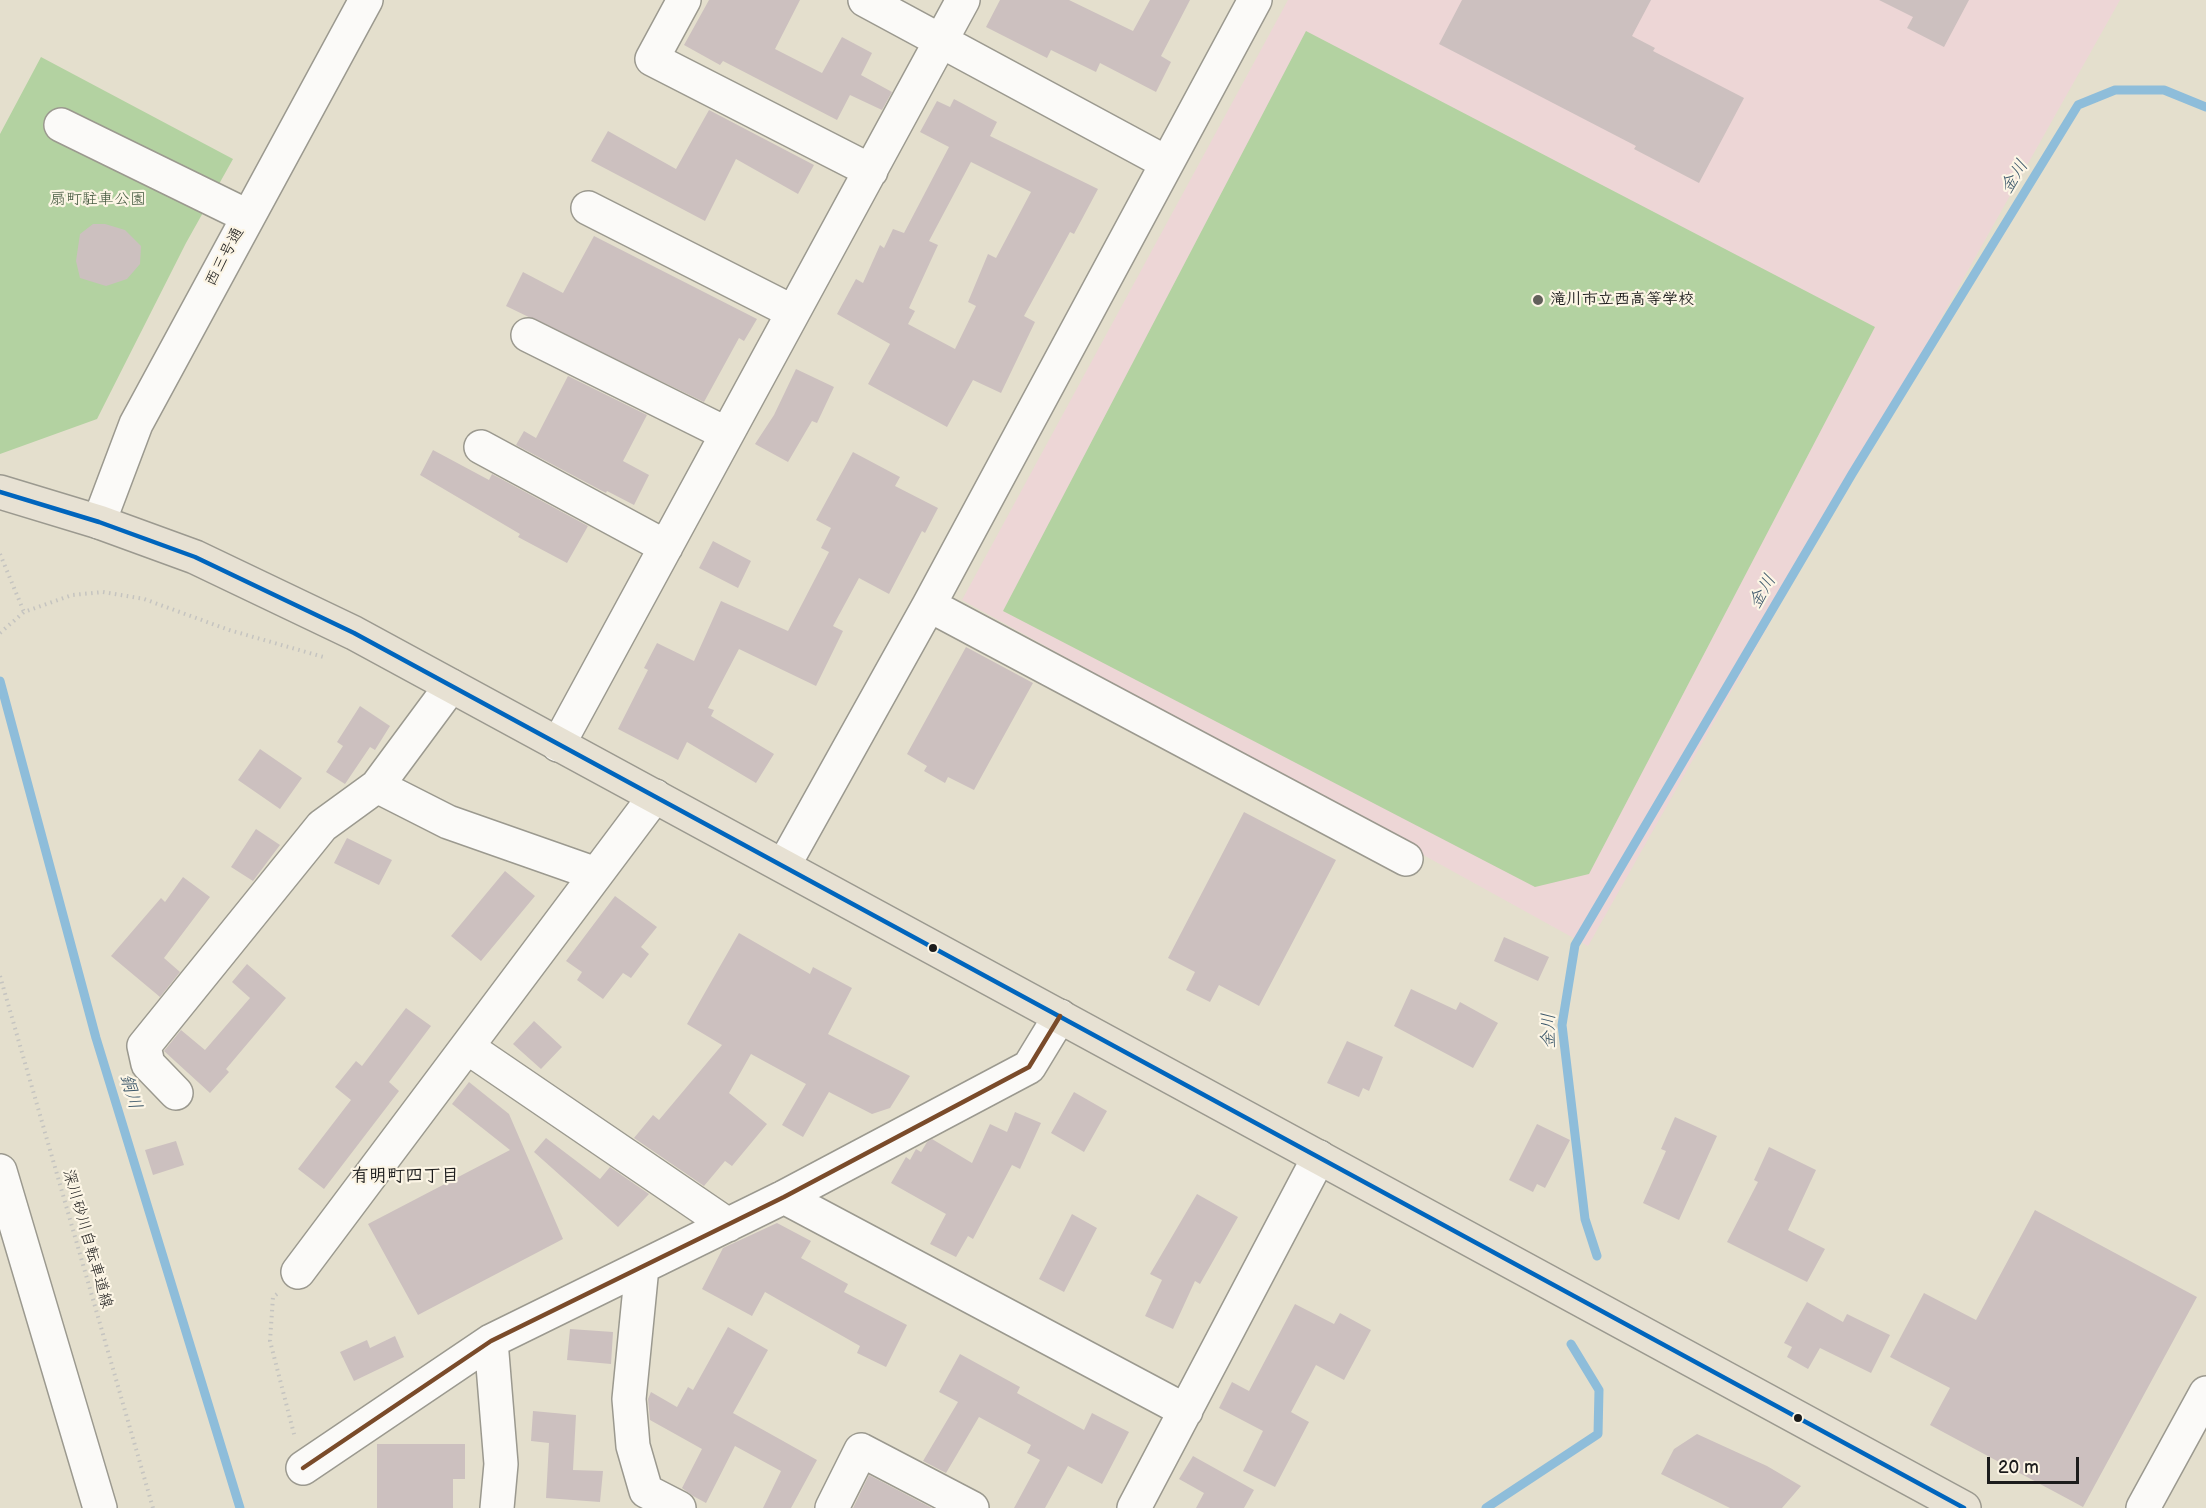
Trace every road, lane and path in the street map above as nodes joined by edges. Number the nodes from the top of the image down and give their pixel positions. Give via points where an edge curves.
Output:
1 (366, 0) edge
2 (684, 0) edge
3 (865, 0) edge
4 (963, 0) edge
5 (1255, 0) edge
6 (941, 41) junction
7 (61, 125) dead end
8 (1167, 163) junction
9 (871, 171) junction
10 (588, 208) dead end
11 (247, 216) junction
12 (793, 312) junction
13 (528, 335) dead end
14 (727, 434) junction
15 (481, 447) dead end
16 (0, 492) edge
17 (99, 522) junction
18 (666, 547) junction
19 (0, 554) edge
20 (929, 605) junction
21 (24, 612) junction
22 (0, 633) edge
23 (354, 633) junction
24 (450, 686) junction
25 (558, 744) junction
26 (377, 786) junction
27 (655, 796) junction
28 (1406, 859) dead end
29 (784, 865) junction
30 (596, 874) junction
31 (0, 976) edge
32 (1060, 1016) junction
33 (467, 1047) junction
34 (176, 1094) dead end
35 (1319, 1157) junction
36 (0, 1171) edge
37 (784, 1197) junction
38 (728, 1225) junction
39 (642, 1267) junction
40 (298, 1272) joint
41 (491, 1341) junction
42 (2206, 1393) edge
43 (1186, 1411) junction
44 (303, 1468) joint
45 (100, 1508) edge
46 (153, 1508) edge
47 (497, 1508) edge
48 (679, 1508) edge
49 (832, 1508) edge
50 (972, 1508) edge
51 (1134, 1508) edge
52 (1964, 1508) edge
53 (2144, 1508) edge

1 - 11 street, 西三号通
2 - 9 street via 652,58
3 - 6 street
4 - 6 street
5 - 8 street
6 - 8 street
6 - 9 street
7 - 11 street
8 - 20 street
9 - 12 street
10 - 12 street
11 - 17 street, 西三号通 via 136,424
12 - 14 street
13 - 14 street
14 - 18 street
15 - 18 street
16 - 17 highway
17 - 23 highway via 195,557
18 - 25 street
19 - 21 path
20 - 28 street
20 - 29 street
21 - 22 path
21 - 23 path via 72,596 103,592 144,599 229,630 331,659
23 - 24 highway
24 - 25 highway
24 - 26 street
25 - 27 highway
26 - 30 street via 448,822
26 - 34 street via 322,826 144,1046 148,1065
27 - 29 highway
27 - 30 street
29 - 32 highway
30 - 33 street
31 - 46 path, 深川砂川自転車道線
32 - 35 highway
32 - 37 street via 1029,1067
33 - 38 street
33 - 40 street
35 - 43 street
35 - 52 highway
36 - 45 street
37 - 38 street
37 - 43 street
38 - 39 street
39 - 41 street
39 - 48 street via 629,1400 633,1446 646,1491
40 - 44 path via 273,1297 270,1341
41 - 44 street
41 - 47 street via 501,1464
42 - 53 street
43 - 51 street
49 - 50 street via 861,1450

